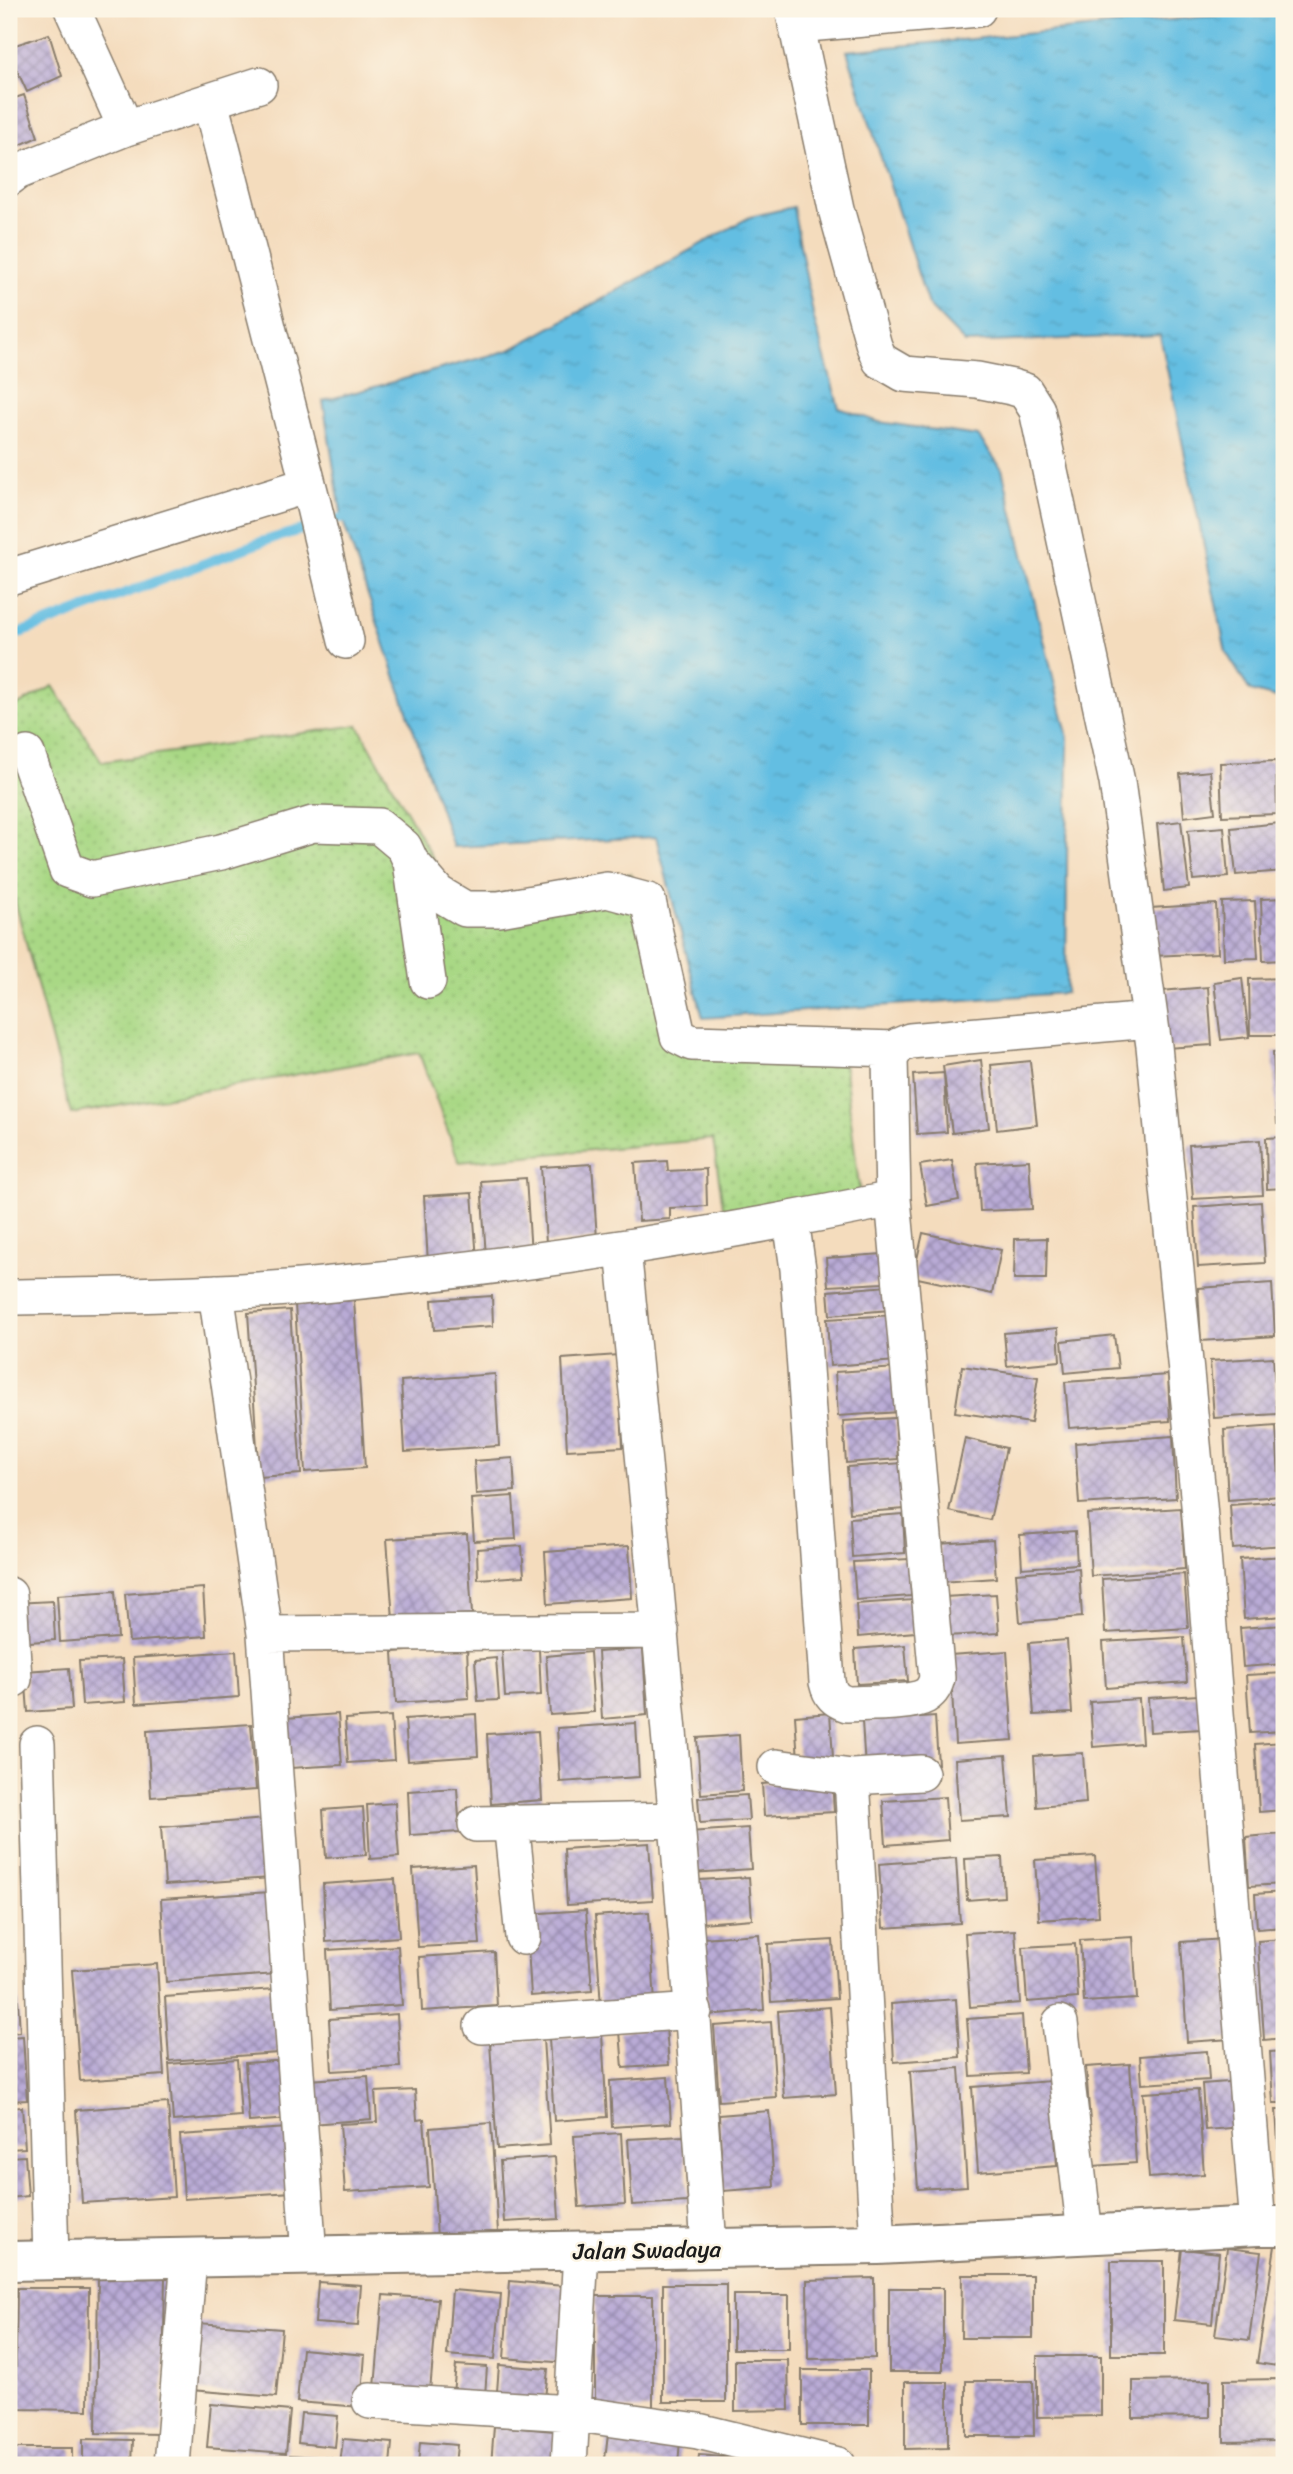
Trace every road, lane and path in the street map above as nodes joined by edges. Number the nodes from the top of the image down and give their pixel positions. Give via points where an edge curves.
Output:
1 (72, 9) edge
2 (978, 9) edge
3 (794, 17) edge
4 (259, 85) dead end
5 (210, 101) junction
6 (126, 128) junction
7 (9, 178) edge
8 (310, 492) junction
9 (9, 577) edge
10 (346, 641) dead end
11 (27, 754) dead end
12 (411, 862) junction
13 (428, 981) dead end
14 (1150, 1020) junction
15 (896, 1049) junction
16 (893, 1199) junction
17 (792, 1220) junction
18 (623, 1249) junction
19 (216, 1292) junction
20 (9, 1297) edge
21 (9, 1595) edge
22 (661, 1631) junction
23 (265, 1634) junction
24 (15, 1679) dead end
25 (37, 1745) dead end
26 (776, 1767) dead end
27 (921, 1773) dead end
28 (852, 1777) junction
29 (677, 1820) junction
30 (511, 1822) junction
31 (476, 1824) dead end
32 (523, 1937) dead end
33 (694, 2011) junction
34 (1060, 2023) dead end
35 (482, 2026) dead end
36 (1271, 2226) edge
37 (1085, 2234) junction
38 (878, 2245) junction
39 (709, 2248) junction
40 (581, 2252) junction
41 (309, 2256) junction
42 (189, 2258) junction
43 (51, 2259) junction
44 (9, 2261) edge
45 (370, 2401) dead end
46 (571, 2413) junction
47 (172, 2465) edge
48 (569, 2465) edge
49 (838, 2465) edge

1 - 6 street
2 - 3 street
3 - 14 street via 836,209 880,360 904,374 977,380 1025,391 1037,410 1117,782
4 - 5 street
5 - 6 street
5 - 8 street
6 - 7 street
8 - 9 street
8 - 10 street
11 - 12 street via 67,870 80,876 92,879 221,852 313,824 379,826 404,847
12 - 13 street
12 - 15 street via 438,893 465,909 499,909 607,890 648,901 678,1036 692,1043
14 - 15 street via 910,1041
14 - 36 street
15 - 16 street via 889,1073
16 - 17 street
16 - 17 street via 937,1678 933,1689 915,1699 848,1704 830,1693
17 - 18 street
18 - 19 street via 332,1284
18 - 22 street
19 - 20 street
19 - 23 street
21 - 24 street
22 - 23 street
22 - 29 street
23 - 41 street
25 - 43 street
26 - 28 street
27 - 28 street
28 - 38 street
29 - 30 street
29 - 33 street
30 - 31 street
30 - 32 street
33 - 35 street
33 - 39 street
34 - 37 street
36 - 37 street, Jalan Swadaya
37 - 38 street, Jalan Swadaya
38 - 39 street, Jalan Swadaya
39 - 40 street, Jalan Swadaya
40 - 41 street, Jalan Swadaya
40 - 46 street
41 - 42 street, Jalan Swadaya
42 - 43 street, Jalan Swadaya
42 - 47 street
43 - 44 street, Jalan Swadaya
45 - 46 street
46 - 48 street
46 - 49 street via 698,2431

